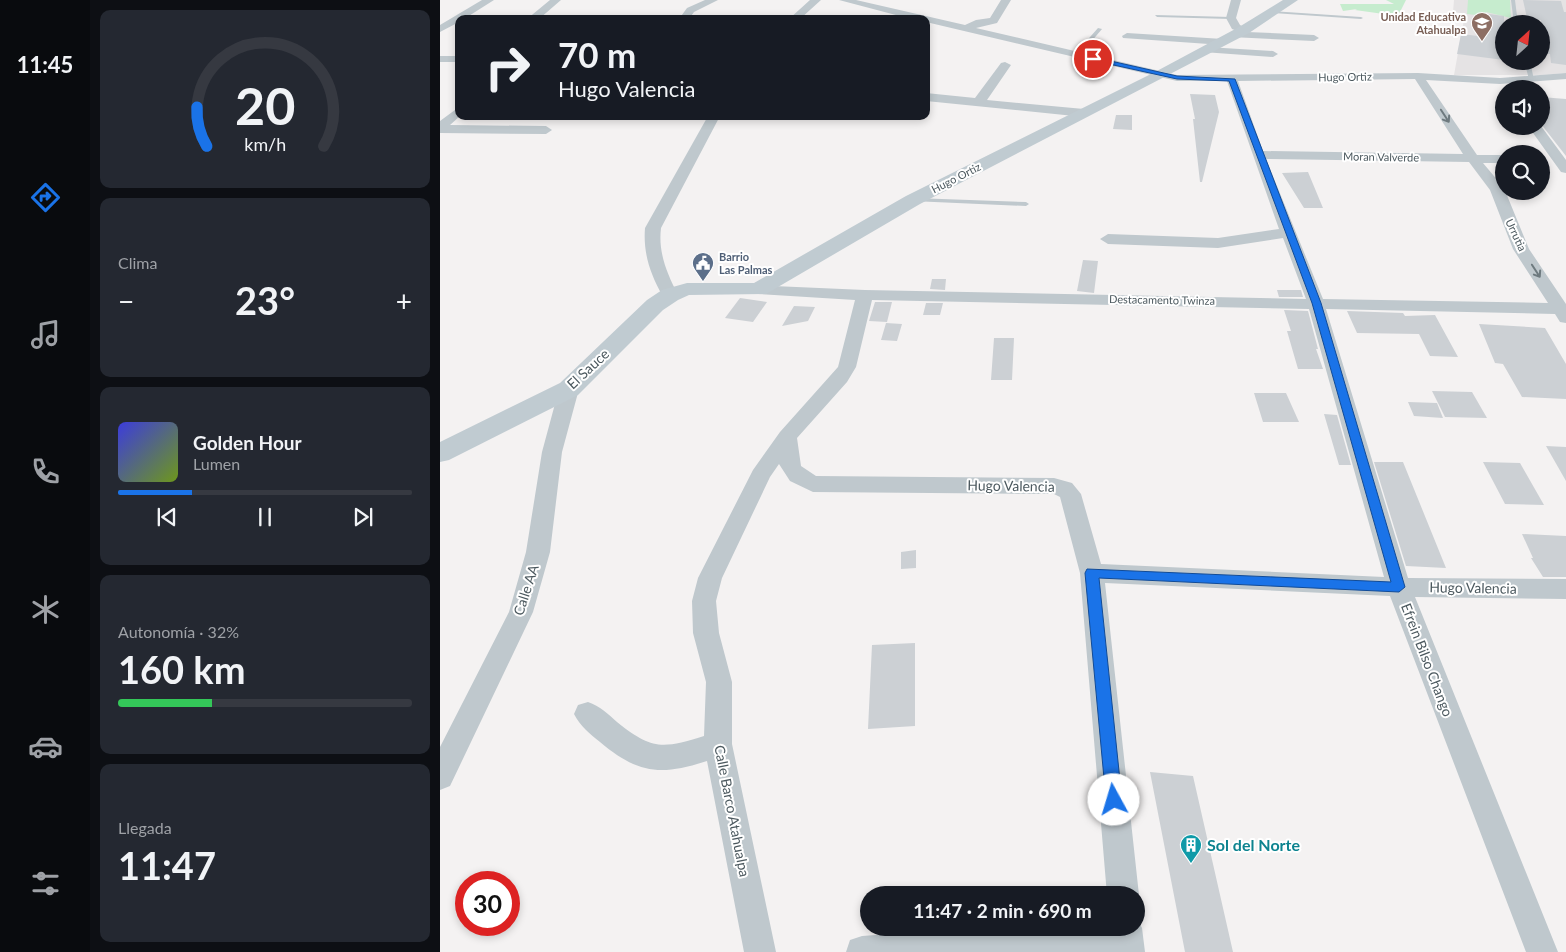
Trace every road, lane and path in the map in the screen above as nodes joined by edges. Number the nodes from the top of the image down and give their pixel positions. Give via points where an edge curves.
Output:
1 (489, 0) edge
2 (556, 0) edge
3 (712, 0) edge
4 (816, 0) edge
5 (844, 0) edge
6 (1006, 0) edge
7 (1236, 0) edge
8 (1292, 0) edge
9 (1513, 0) edge
10 (1273, 12) junction
11 (463, 15) edge
12 (537, 15) edge
13 (687, 15) edge
14 (799, 15) edge
15 (910, 15) edge
16 (1515, 15) edge
17 (1157, 16) dead end
18 (1231, 18) junction
19 (1361, 18) dead end
20 (930, 19) edge
21 (455, 20) edge
22 (455, 26) edge
23 (442, 27) edge
24 (968, 28) junction
25 (1100, 30) dead end
26 (1127, 36) dead end
27 (1234, 36) junction
28 (1314, 38) dead end
29 (1207, 50) junction
30 (1273, 54) dead end
31 (1076, 55) junction
32 (440, 58) edge
33 (455, 59) edge
34 (1005, 65) dead end
35 (1530, 70) edge
36 (1160, 75) junction
37 (1418, 76) junction
38 (1566, 76) edge
39 (1232, 79) junction
40 (1532, 79) junction
41 (1527, 80) edge
42 (1495, 84) edge
43 (930, 97) edge
44 (980, 102) junction
45 (1084, 113) junction
46 (455, 115) edge
47 (511, 120) edge
48 (712, 120) edge
49 (440, 128) edge
50 (500, 130) junction
51 (546, 130) dead end
52 (1541, 135) edge
53 (1258, 154) junction
54 (1473, 158) junction
55 (1495, 159) edge
56 (1550, 161) edge
57 (1564, 163) edge
58 (913, 200) junction
59 (1026, 204) dead end
60 (1289, 233) junction
61 (1108, 239) dead end
62 (758, 289) junction
63 (670, 295) junction
64 (865, 295) junction
65 (1316, 303) junction
66 (1564, 312) edge
67 (568, 389) junction
68 (787, 437) junction
69 (440, 453) edge
70 (1092, 573) junction
71 (1399, 587) junction
72 (1566, 589) edge
73 (588, 714) dead end
74 (718, 744) junction
75 (440, 776) edge
76 (1122, 886) edge
77 (1127, 936) edge
78 (760, 952) edge
79 (862, 952) edge
80 (1128, 952) edge
81 (1542, 952) edge

1 - 11 street
2 - 12 street
3 - 13 street via 690,10
4 - 14 street
5 - 15 street, Hugo Ortiz
6 - 24 street via 993,21 977,22
7 - 18 street
8 - 10 street
9 - 16 lane
10 - 19 lane
10 - 27 street
17 - 18 lane
18 - 27 street via 1236,27
20 - 24 street, Hugo Ortiz
21 - 23 street
22 - 23 street
24 - 31 street, Hugo Ortiz
25 - 31 lane
26 - 27 street
27 - 28 street
27 - 29 street
29 - 30 street
29 - 36 street
31 - 36 street, Hugo Ortiz
32 - 33 street
34 - 44 street
35 - 40 lane
36 - 39 street, Hugo Ortiz
36 - 45 street, Hugo Ortiz
37 - 39 street, Hugo Ortiz
37 - 42 street, Hugo Ortiz
37 -> 54 street, Urrutia
38 - 40 street, Hugo Ortiz
39 - 53 street, Efrein Bilso Chango
40 - 41 street, Hugo Ortiz
43 - 44 street
44 - 45 street
45 - 58 street, Hugo Ortiz
46 - 49 street
47 - 50 street
48 - 63 street via 653,228 651,240 656,270
49 - 50 street
50 - 51 street
52 - 57 street
53 - 54 street, Moran Valverde
53 - 60 street, Efrein Bilso Chango
54 - 55 street, Moran Valverde
54 -> 66 street, Urrutia via 1497,189 1521,249
56 - 57 street
58 - 59 lane
58 - 62 street, Hugo Ortiz
60 - 61 street via 1218,243
60 - 65 street, Efrein Bilso Chango
62 - 63 street via 687,289
62 - 64 street, Destacamento Twinza
63 - 67 street, El Sauce via 654,305
64 - 65 street, Destacamento Twinza
64 - 68 street, Calle Barco Atahualpa via 847,367
65 - 66 street, Destacamento Twinza
65 - 71 street, Efrein Bilso Chango
67 - 69 street, El Sauce
67 - 75 street, Calle AA via 552,452 538,552 521,612
68 - 70 street, Hugo Valencia via 789,467 798,477 813,484 1064,488 1070,494
68 - 74 street, Calle Barco Atahualpa via 744,507 710,578 704,601 706,632 720,682
70 - 71 street, Hugo Valencia
70 - 76 street
71 - 72 street, Hugo Valencia
71 - 81 street, Efrein Bilso Chango
73 - 74 street via 623,744 651,758 690,754
74 - 78 street, Calle Barco Atahualpa
77 - 80 street
79 - 80 street via 1096,935

